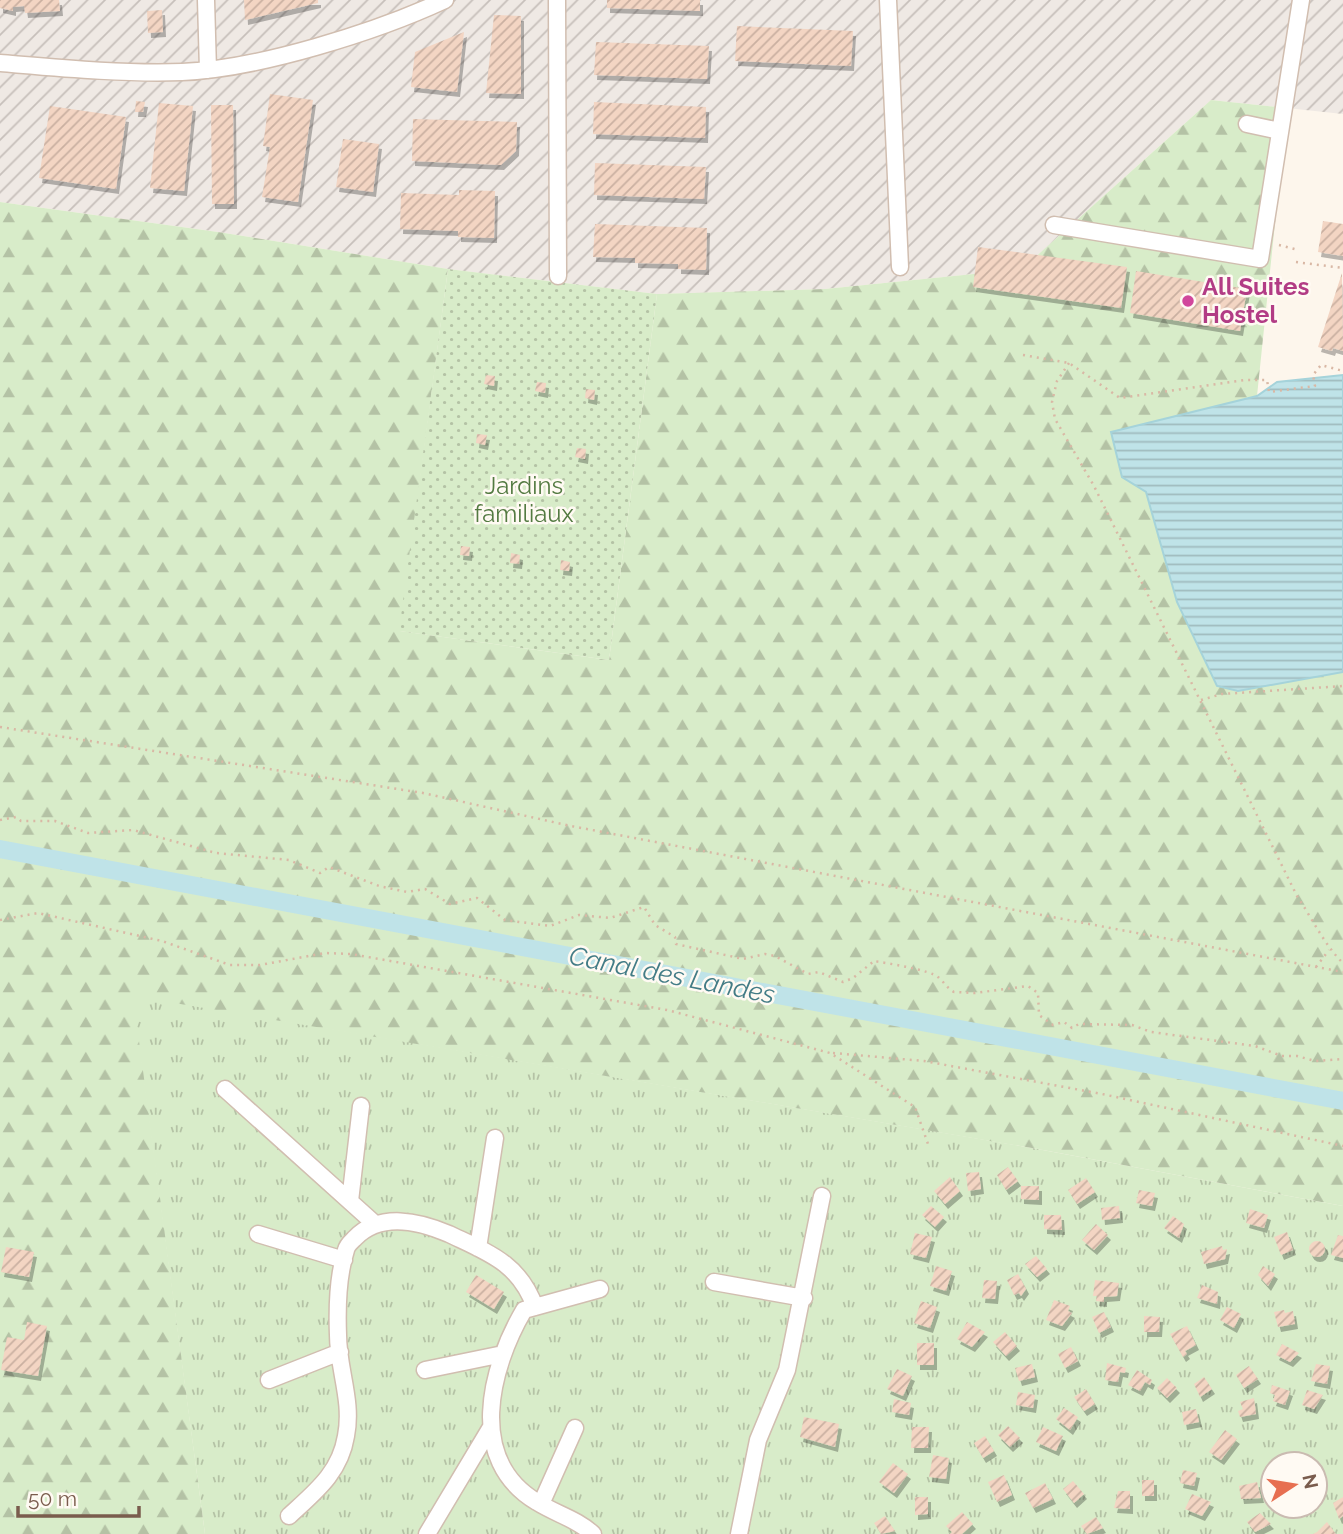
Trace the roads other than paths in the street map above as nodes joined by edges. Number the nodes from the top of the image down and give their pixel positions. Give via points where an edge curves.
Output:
1 (206, 0) edge
2 (445, 0) edge
3 (557, 0) edge
4 (888, 0) edge
5 (1300, 0) edge
6 (0, 62) edge
7 (208, 70) junction
8 (1247, 124) dead end
9 (1280, 131) junction
10 (1054, 225) dead end
11 (900, 267) dead end
12 (558, 276) dead end
13 (225, 1089) dead end
14 (361, 1106) dead end
15 (495, 1138) dead end
16 (822, 1196) dead end
17 (349, 1201) junction
18 (376, 1224) junction
19 (258, 1234) dead end
20 (478, 1248) junction
21 (344, 1260) junction
22 (714, 1282) dead end
23 (600, 1289) dead end
24 (804, 1298) junction
25 (535, 1307) junction
26 (340, 1352) junction
27 (503, 1354) junction
28 (425, 1370) dead end
29 (269, 1380) dead end
30 (491, 1427) junction
31 (575, 1428) dead end
32 (541, 1504) junction
33 (289, 1516) dead end
34 (427, 1534) edge
35 (593, 1534) edge
36 (739, 1534) edge

1 - 7 street
2 - 7 street via 312,48
3 - 12 street
4 - 11 street
5 - 9 street
6 - 7 street via 77,69
8 - 9 street
9 - 10 street via 1259,259
13 - 17 street
14 - 17 street
15 - 20 street
16 - 24 street
17 - 18 street
18 - 20 street via 429,1225
18 - 21 street via 368,1225 346,1248
19 - 21 street
20 - 25 street via 518,1272
21 - 26 street via 337,1338
22 - 24 street
23 - 25 street
24 - 36 street via 788,1370 758,1440
25 - 27 street via 524,1310
26 - 29 street
26 - 33 street via 347,1401 347,1434 340,1458 330,1478
27 - 28 street
27 - 30 street via 489,1413
30 - 32 street via 495,1454 512,1482
30 - 34 street
31 - 32 street
32 - 35 street

